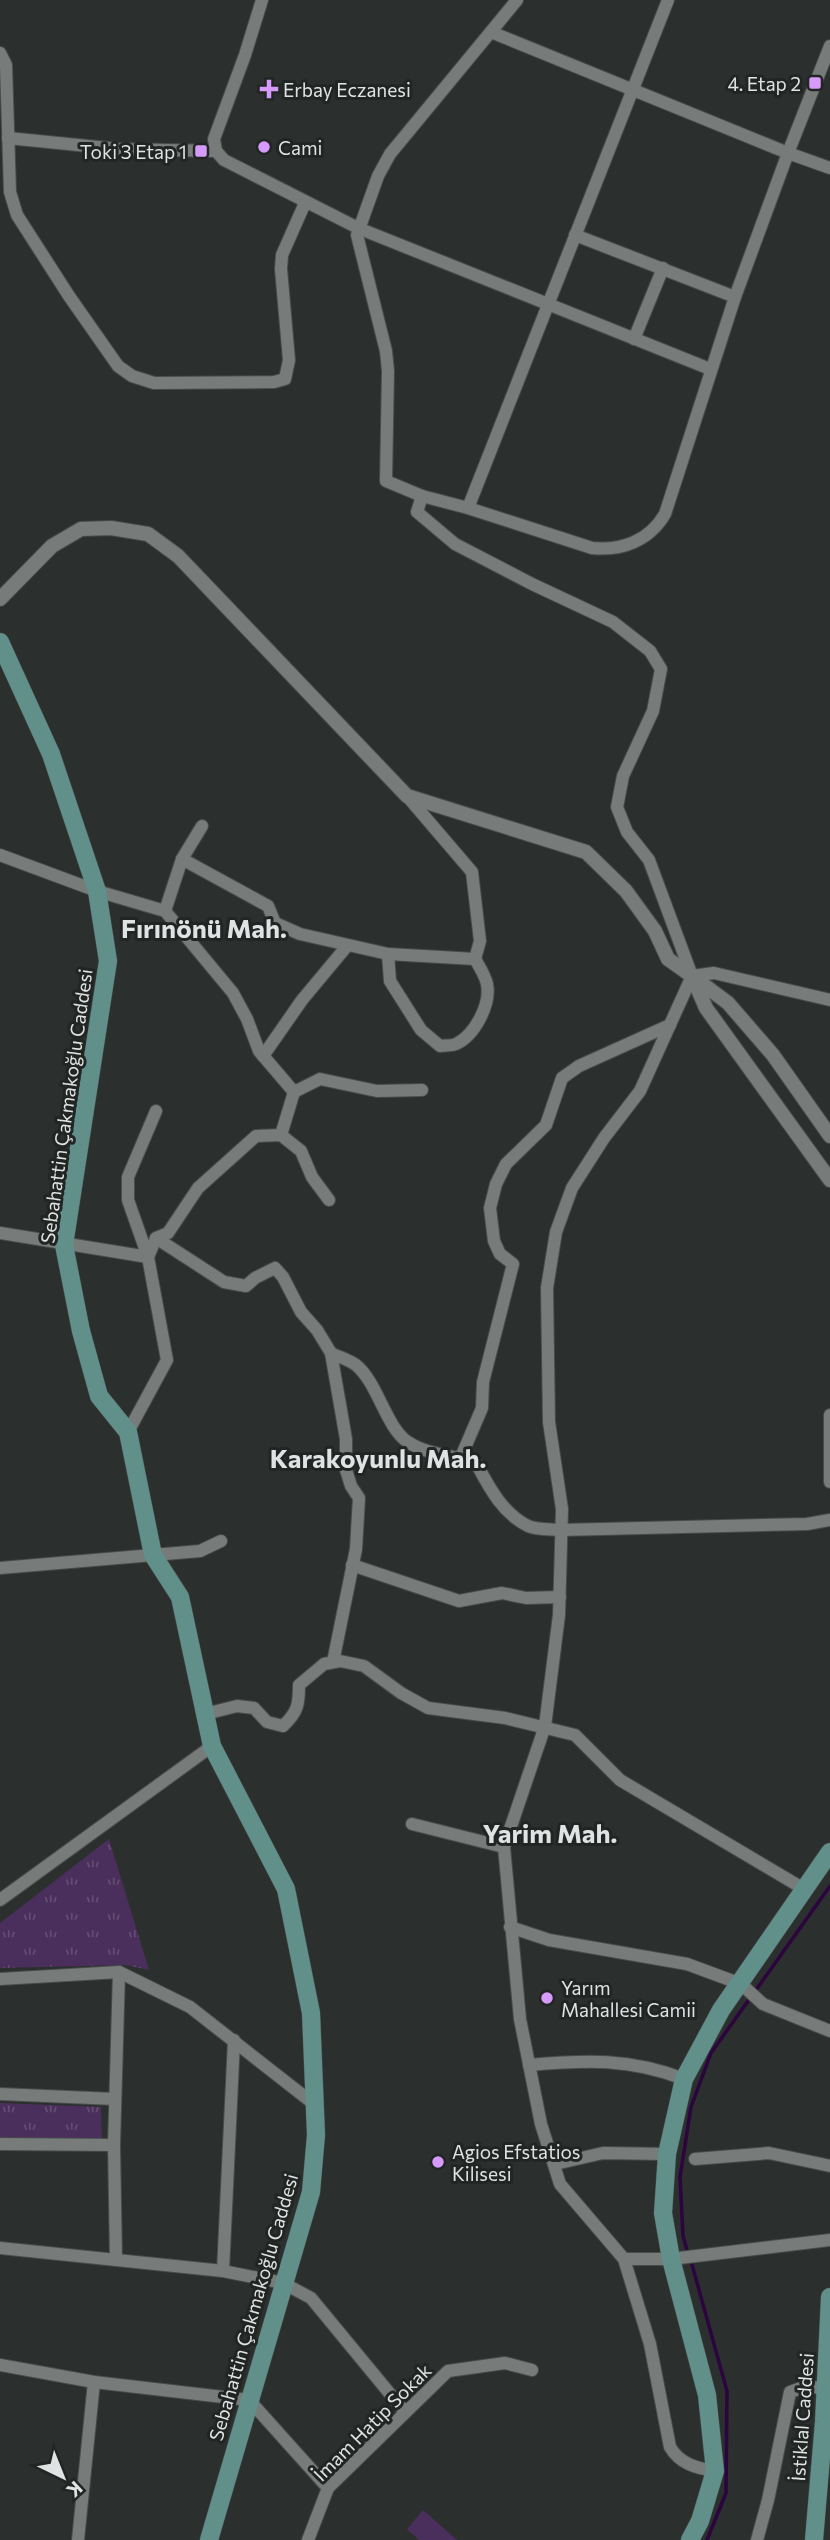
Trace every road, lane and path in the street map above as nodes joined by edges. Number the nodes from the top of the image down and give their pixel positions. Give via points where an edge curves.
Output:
1 (262, 0) edge
2 (517, 0) edge
3 (668, 0) edge
4 (491, 32) junction
5 (830, 46) edge
6 (0, 52) edge
7 (632, 91) junction
8 (8, 138) junction
9 (216, 151) junction
10 (788, 153) junction
11 (830, 168) edge
12 (305, 203) junction
13 (358, 228) junction
14 (575, 235) junction
15 (663, 268) junction
16 (735, 297) junction
17 (548, 303) junction
18 (634, 339) junction
19 (710, 369) junction
20 (422, 496) junction
21 (468, 508) junction
22 (0, 599) edge
23 (0, 642) edge
24 (407, 796) junction
25 (202, 826) dead end
26 (0, 855) edge
27 (182, 859) junction
28 (97, 891) junction
29 (165, 911) junction
30 (347, 946) junction
31 (388, 954) junction
32 (475, 959) junction
33 (692, 976) junction
34 (830, 1000) edge
35 (670, 1024) junction
36 (263, 1056) junction
37 (422, 1090) dead end
38 (294, 1092) junction
39 (156, 1111) dead end
40 (829, 1131) edge
41 (281, 1135) junction
42 (830, 1180) edge
43 (329, 1200) dead end
44 (0, 1233) edge
45 (156, 1238) junction
46 (64, 1245) junction
47 (148, 1257) junction
48 (331, 1353) junction
49 (830, 1415) edge
50 (128, 1433) junction
51 (461, 1457) junction
52 (830, 1482) edge
53 (830, 1520) edge
54 (561, 1530) junction
55 (221, 1541) dead end
56 (153, 1555) junction
57 (352, 1565) junction
58 (0, 1568) edge
59 (560, 1597) junction
60 (332, 1662) junction
61 (205, 1714) junction
62 (545, 1726) junction
63 (212, 1746) junction
64 (412, 1824) dead end
65 (504, 1847) junction
66 (830, 1852) edge
67 (804, 1888) junction
68 (0, 1900) edge
69 (510, 1927) junction
70 (119, 1972) junction
71 (0, 1979) edge
72 (741, 1984) junction
73 (830, 2031) edge
74 (234, 2040) junction
75 (529, 2064) junction
76 (684, 2079) junction
77 (0, 2094) edge
78 (115, 2099) junction
79 (314, 2104) junction
80 (0, 2144) edge
81 (114, 2145) junction
82 (667, 2154) junction
83 (695, 2159) dead end
84 (555, 2164) junction
85 (830, 2166) edge
86 (830, 2240) edge
87 (0, 2248) edge
88 (674, 2258) junction
89 (625, 2259) junction
90 (116, 2260) junction
91 (223, 2271) junction
92 (283, 2283) junction
93 (830, 2297) edge
94 (829, 2333) edge
95 (0, 2365) edge
96 (532, 2370) dead end
97 (94, 2382) junction
98 (826, 2387) junction
99 (249, 2400) junction
100 (405, 2412) junction
101 (715, 2471) junction
102 (328, 2488) junction
103 (823, 2515) edge
104 (78, 2540) edge
105 (209, 2540) edge
106 (308, 2540) edge
107 (690, 2540) edge
108 (757, 2540) edge
109 (814, 2540) edge

1 - 9 street via 214,139
2 - 4 street
3 - 7 street
4 - 7 street
4 - 13 street via 390,154
5 - 10 street
6 - 8 street via 6,65
7 - 10 street
7 - 14 street
8 - 9 street via 118,149
8 - 12 street via 10,192 17,215 118,366 154,383 285,379 289,360 281,262
9 - 12 street via 240,170
10 - 11 street
10 - 16 street
12 - 13 street
13 - 17 street
13 - 20 street via 357,243 386,351 386,481
14 - 15 street
14 - 17 street
15 - 16 street
15 - 18 street
16 - 19 street
17 - 18 street
17 - 21 street
18 - 19 street
19 - 21 street via 664,514 635,543 592,548
20 - 21 street
20 - 33 street via 417,512 456,544 613,622 650,651 661,669 653,711 623,776 617,807 627,832 649,860
22 - 24 street via 52,546 81,529 148,534 178,556
23 - 28 main road, Sebahattin Çakmakoğlu Caddesi via 51,754
24 - 32 street via 472,873 480,941
24 - 33 street via 586,852 626,891 655,931 668,959
25 - 27 street
26 - 28 street
27 - 29 street
27 - 30 street via 268,906 275,923
28 - 29 street
28 - 46 main road, Sebahattin Çakmakoğlu Caddesi via 108,961
29 - 36 street via 233,993
30 - 31 street
30 - 36 street
31 - 32 street
31 - 32 street via 390,981 421,1030 440,1046 456,1044 485,1011 487,981
33 - 34 street via 714,973
33 - 35 street
33 - 40 street via 729,1003
33 - 42 street via 706,1008
35 - 51 street via 562,1078 546,1125 506,1164 496,1184 491,1208 494,1241 500,1254 513,1264 485,1371 482,1408
35 - 54 street via 640,1091 572,1188 556,1232 547,1289 549,1422
36 - 38 street
37 - 38 street via 377,1091 320,1079
38 - 41 street
39 - 47 street via 128,1177 128,1200
41 - 43 street via 301,1151
41 - 45 street via 256,1136 198,1188 168,1233
44 - 46 street
45 - 47 street
45 - 48 street via 224,1282 246,1286 275,1268
46 - 47 street
46 - 50 main road, Sebahattin Çakmakoğlu Caddesi via 99,1396
47 - 50 street via 167,1360
48 - 51 street via 356,1365 405,1441
48 - 57 street via 346,1439 346,1470 359,1498
49 - 52 street
50 - 56 main road, Sebahattin Çakmakoğlu Caddesi
51 - 54 street via 476,1463 491,1492 530,1527
53 - 54 street
54 - 59 street
55 - 56 street via 200,1551
56 - 58 street
56 - 61 main road, Sebahattin Çakmakoğlu Caddesi via 180,1597
57 - 59 street via 458,1601 502,1593
57 - 60 street
59 - 62 street
60 - 61 street via 299,1685 295,1715 283,1726 267,1722 254,1708 237,1706
60 - 62 street via 364,1667 428,1708
61 - 63 main road, Sebahattin Çakmakoğlu Caddesi
62 - 65 street
62 - 67 street via 575,1735 620,1780
63 - 68 street
63 - 79 main road, Sebahattin Çakmakoğlu Caddesi via 286,1889 311,2013
64 - 65 street
65 - 69 street
66 - 67 main road
67 - 72 main road
69 - 72 street via 549,1940 687,1964
69 - 75 street
70 - 71 street
70 - 74 street via 190,2007
70 - 78 street
72 - 73 street via 763,2004
72 - 76 main road via 721,2010
74 - 79 street
74 - 91 street
75 - 76 street via 614,2062
75 - 84 street
76 - 82 main road
77 - 78 street
78 - 81 street
79 - 92 main road, Sebahattin Çakmakoğlu Caddesi via 311,2192
80 - 81 street
81 - 90 street
82 - 84 street via 603,2153
82 - 88 main road via 663,2213
83 - 85 street via 769,2152
84 - 89 street via 560,2184
86 - 88 street
87 - 90 street
88 - 89 street
88 - 101 main road via 707,2395
89 - 101 street via 650,2344 670,2447 687,2464
90 - 91 street
91 - 92 street
92 - 99 main road, Sebahattin Çakmakoğlu Caddesi
92 - 100 street via 312,2298
93 - 94 main road, İstiklal Caddesi
94 - 98 main road, İstiklal Caddesi
95 - 97 street
96 - 100 street, İmam Hatip Sokak via 505,2363 449,2371
97 - 99 street
97 - 104 street
98 - 103 main road, İstiklal Caddesi
98 - 108 street via 790,2392
99 - 102 street
99 - 105 main road, Sebahattin Çakmakoğlu Caddesi
100 - 102 street, İmam Hatip Sokak
101 - 107 main road
102 - 106 street, İmam Hatip Sokak
103 - 109 main road, İstiklal Caddesi

